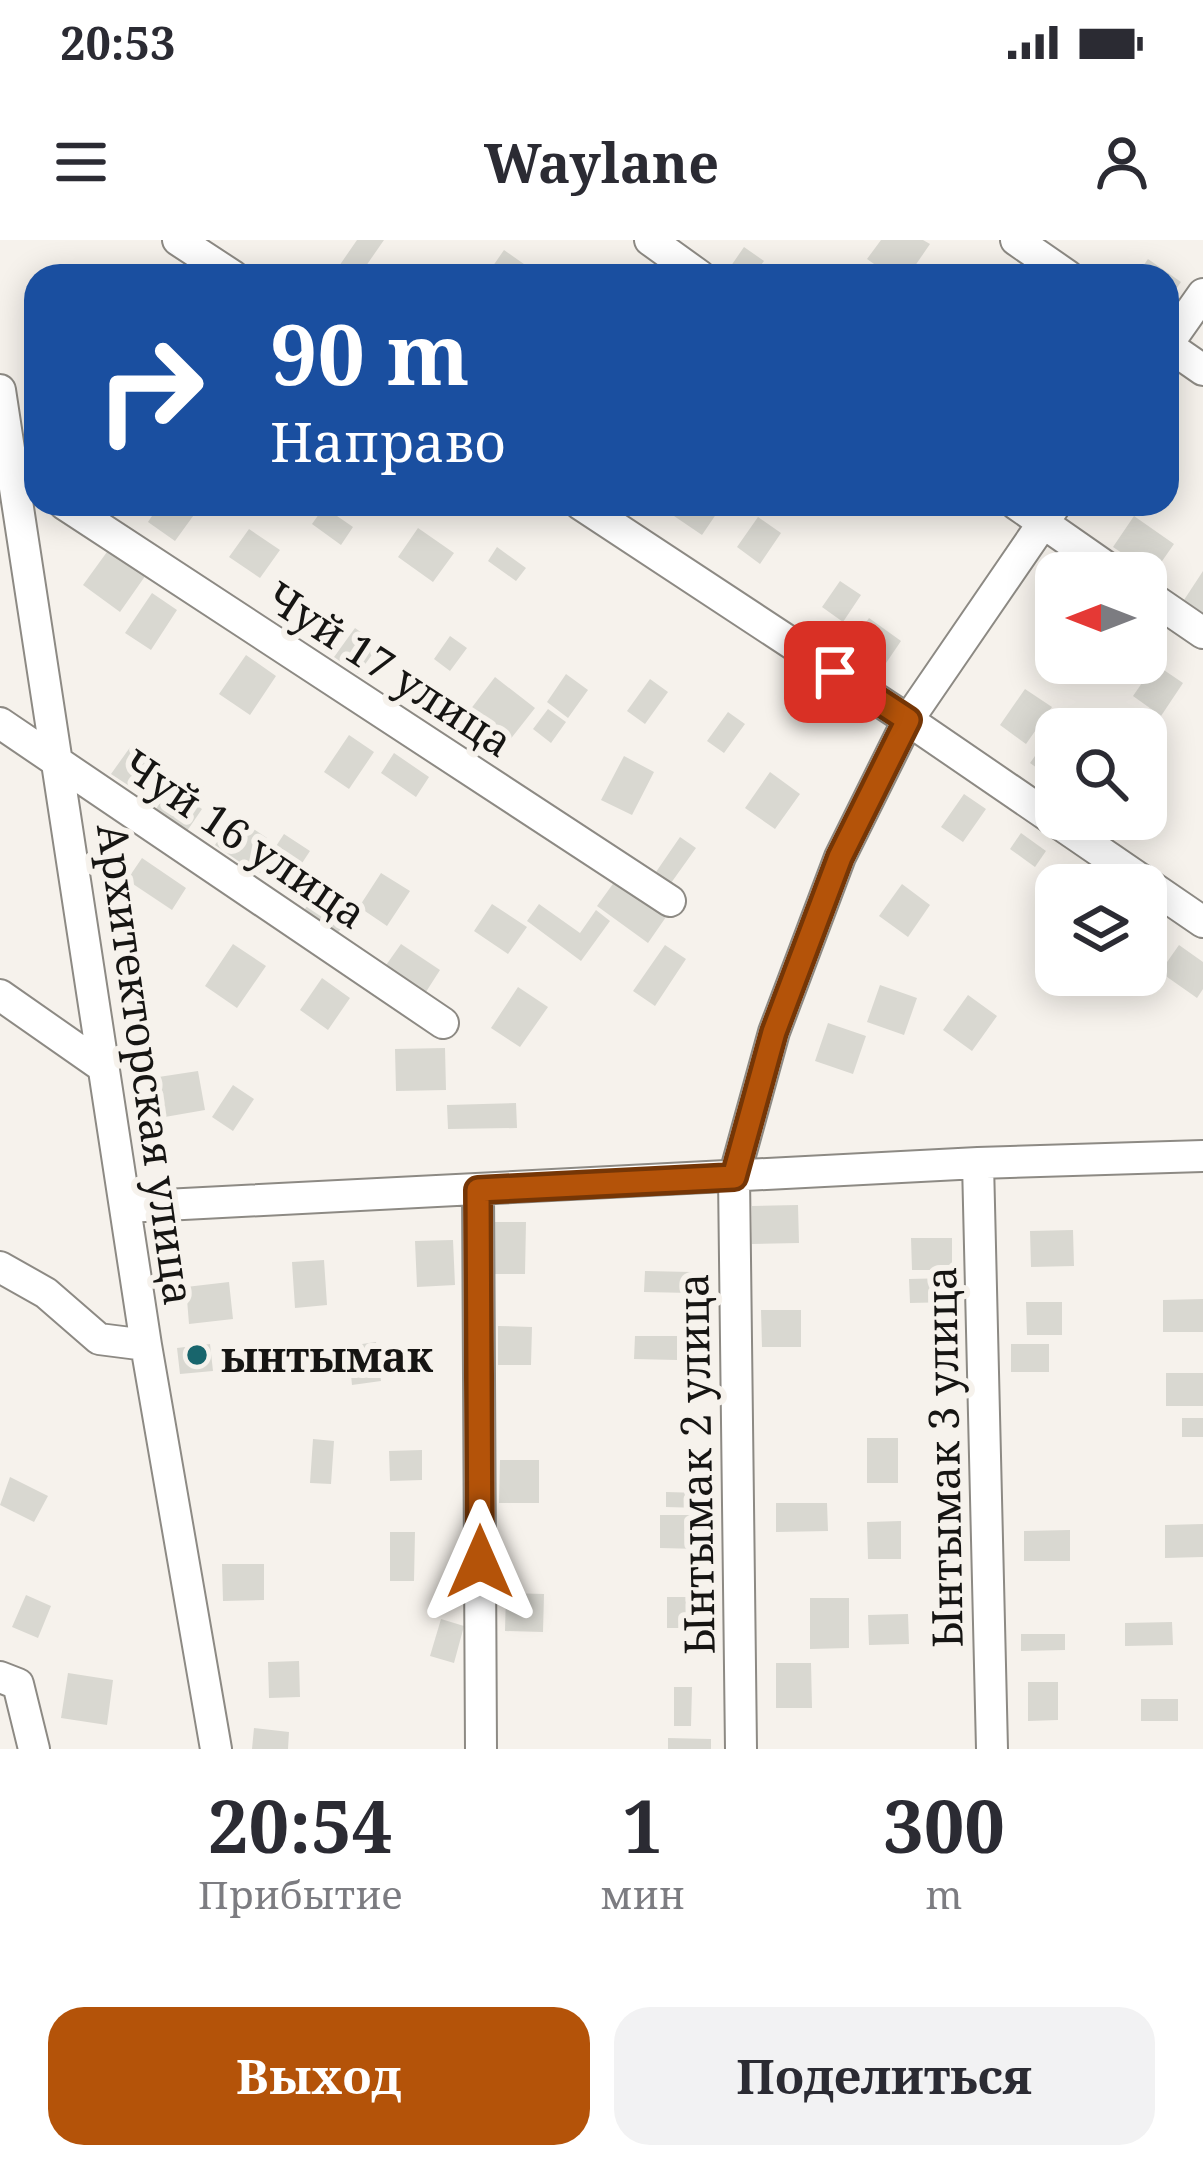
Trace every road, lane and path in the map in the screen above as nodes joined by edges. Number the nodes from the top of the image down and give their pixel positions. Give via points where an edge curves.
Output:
1 (178, 240) edge
2 (650, 240) edge
3 (1016, 240) edge
4 (215, 264) edge
5 (683, 264) edge
6 (1051, 264) edge
7 (1203, 293) edge
8 (1179, 328) edge
9 (0, 390) edge
10 (17, 473) edge
11 (82, 516) edge
12 (598, 516) edge
13 (1049, 516) edge
14 (1052, 516) edge
15 (1092, 552) edge
16 (1167, 608) edge
17 (1203, 633) edge
18 (908, 720) junction
19 (0, 723) edge
20 (60, 764) junction
21 (670, 902) dead end
22 (1203, 922) edge
23 (0, 995) edge
24 (442, 1023) dead end
25 (103, 1067) junction
26 (1203, 1156) edge
27 (978, 1163) junction
28 (734, 1177) junction
29 (478, 1190) junction
30 (126, 1207) junction
31 (0, 1267) edge
32 (146, 1345) junction
33 (0, 1677) edge
34 (34, 1749) edge
35 (216, 1749) edge
36 (481, 1749) edge
37 (741, 1749) edge
38 (992, 1749) edge

1 - 4 street
2 - 5 street
3 - 6 street
7 - 8 street
9 - 10 street, Архитекторская улица
10 - 20 street, Архитекторская улица
11 - 21 street, Чуй 17 улица
12 - 18 street
13 - 18 street, Ынтымак 2 улица
14 - 15 street
16 - 17 street
18 - 22 street
18 - 28 street, Ынтымак 2 улица via 832,879 774,1032
19 - 20 street, Чуй 16 улица
20 - 24 street, Чуй 16 улица
20 - 25 street, Архитекторская улица
23 - 25 street
25 - 30 street, Архитекторская улица
26 - 27 street
27 - 28 street
27 - 38 street, Ынтымак 3 улица
28 - 29 street
28 - 37 street, Ынтымак 2 улица
29 - 30 street
29 - 36 street
30 - 32 street, Архитекторская улица
31 - 32 street via 46,1293 99,1339
32 - 35 street, Архитекторская улица
33 - 34 street via 18,1684

